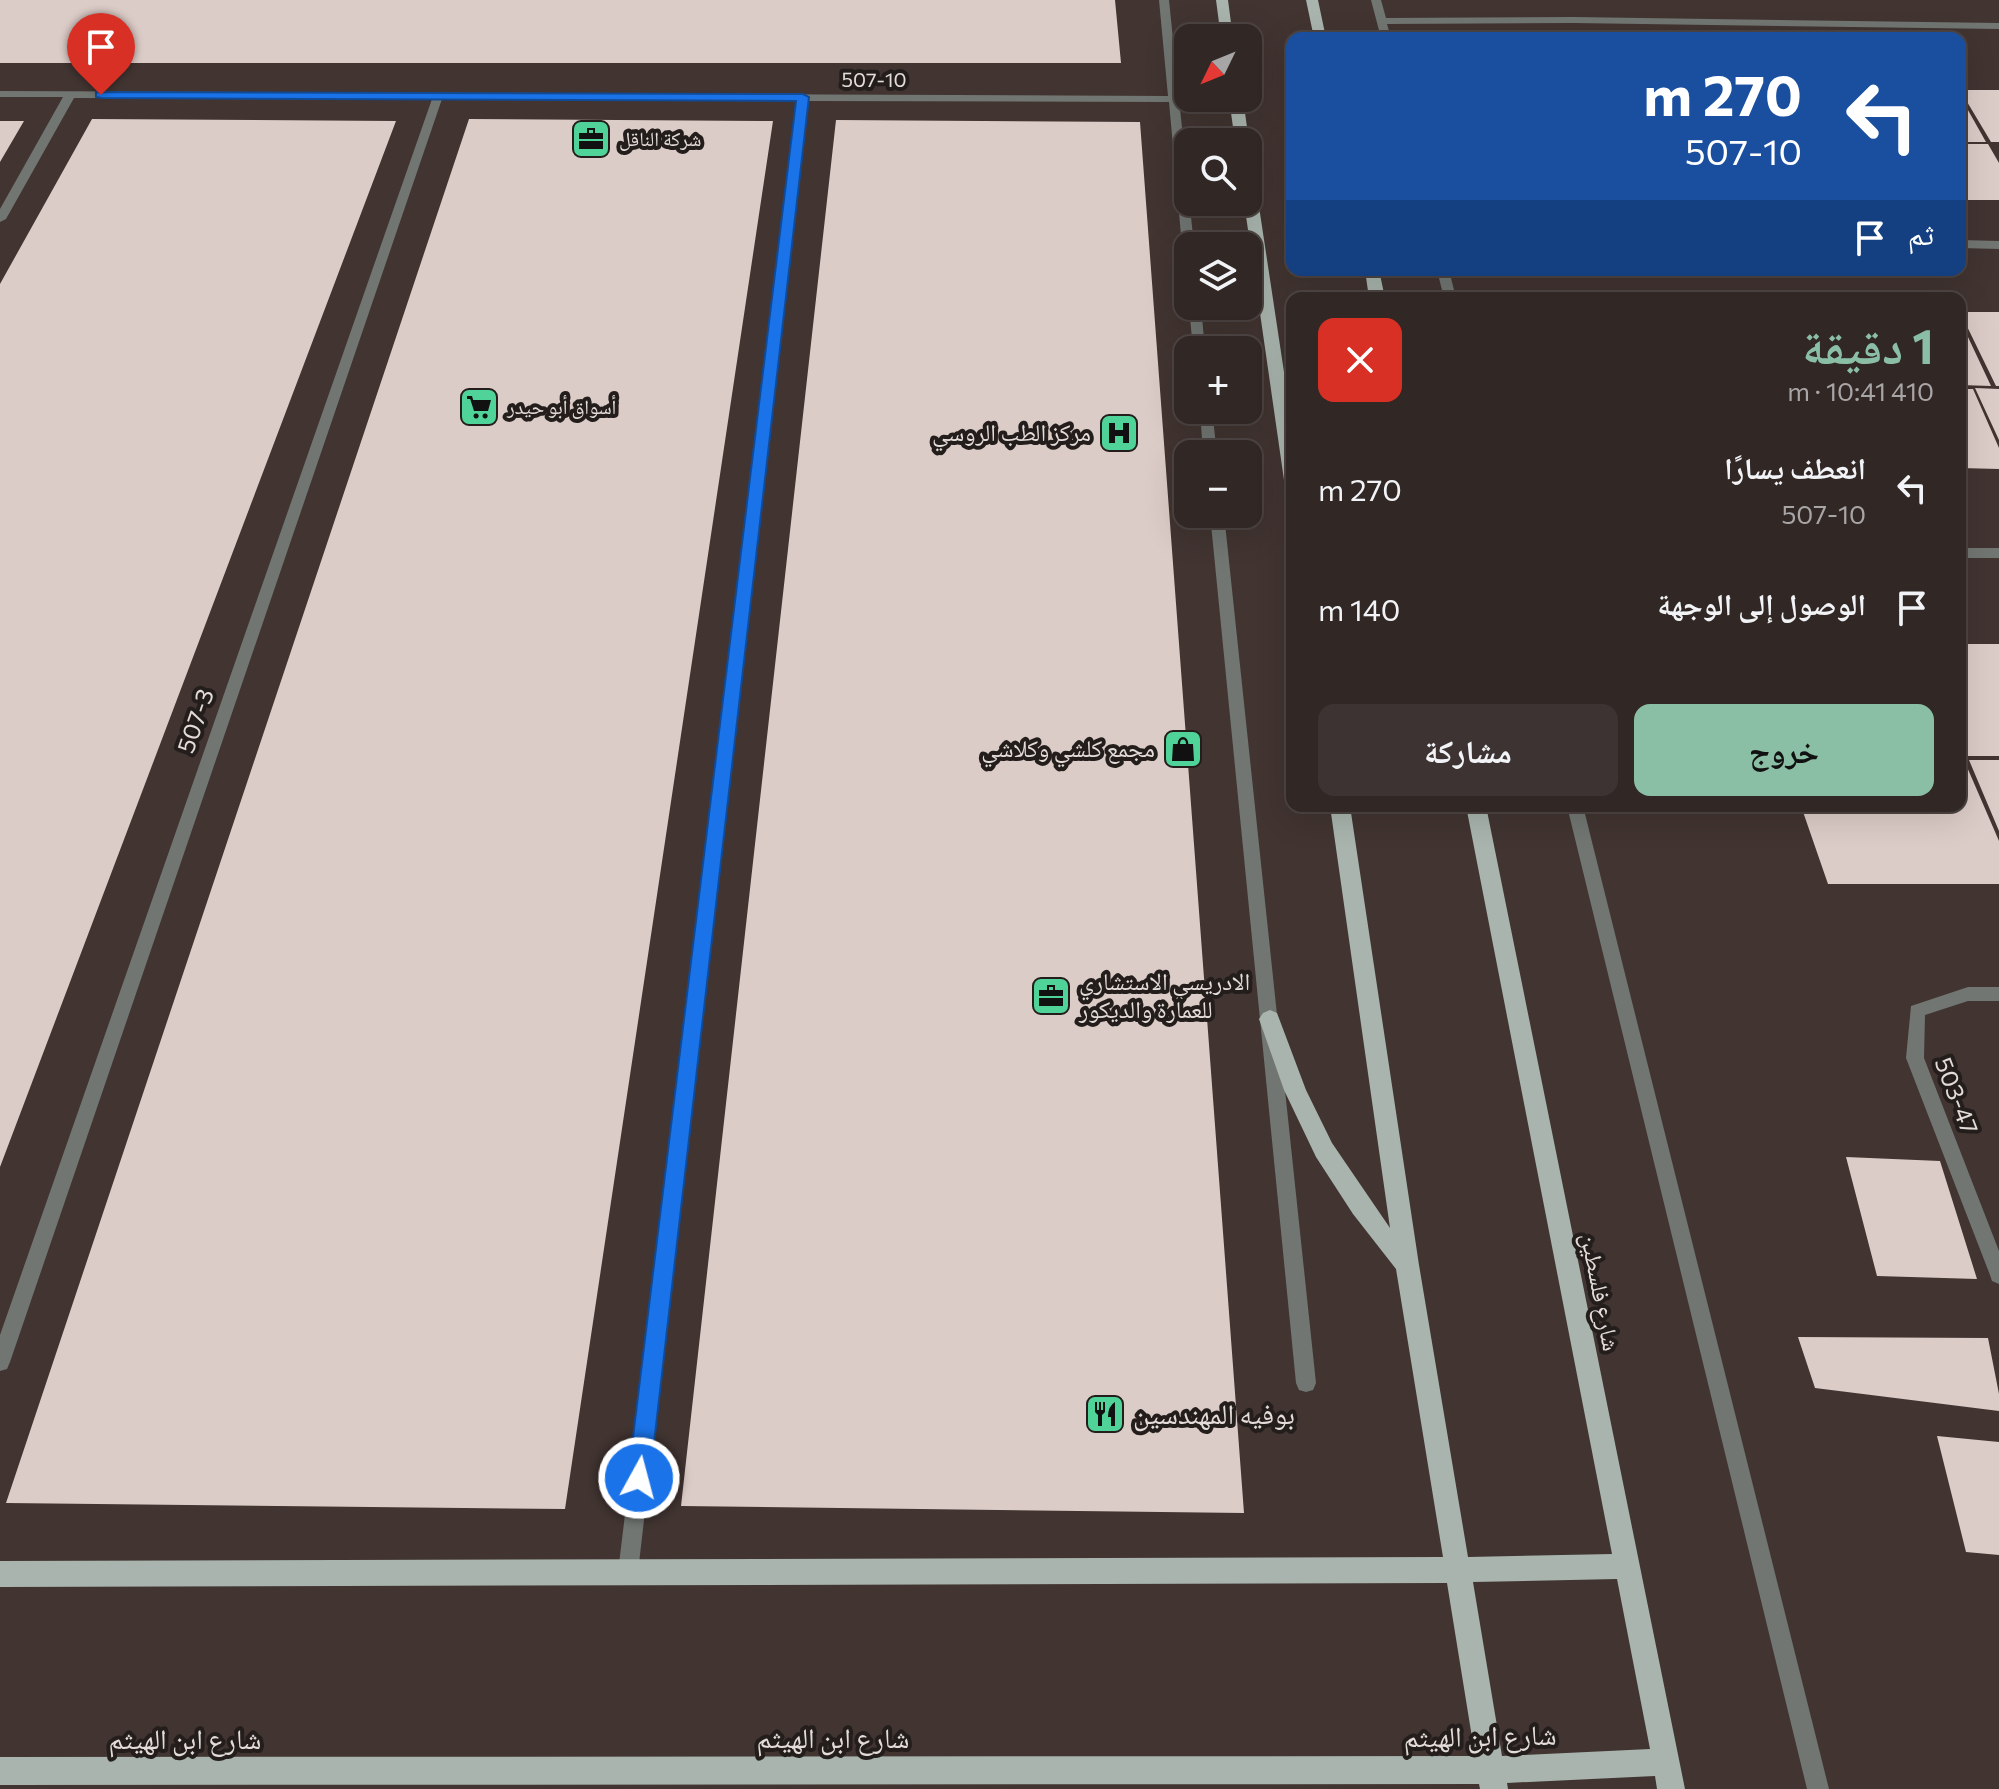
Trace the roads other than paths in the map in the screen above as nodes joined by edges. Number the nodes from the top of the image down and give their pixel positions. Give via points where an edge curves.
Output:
1 (1164, 0) edge
2 (1222, 0) edge
3 (1312, 0) edge
4 (1376, 0) edge
5 (1381, 21) junction
6 (1225, 24) edge
7 (1999, 26) edge
8 (1319, 32) edge
9 (1384, 32) edge
10 (0, 94) edge
11 (70, 95) junction
12 (438, 96) junction
13 (803, 97) junction
14 (1173, 99) junction
15 (1253, 216) edge
16 (0, 219) edge
17 (1187, 232) edge
18 (1966, 244) edge
19 (1999, 245) edge
20 (1286, 439) edge
21 (1218, 528) edge
22 (1966, 553) edge
23 (1999, 553) edge
24 (1341, 812) edge
25 (1477, 812) edge
26 (1576, 812) edge
27 (1999, 994) edge
28 (1270, 1019) junction
29 (1407, 1265) junction
30 (1999, 1275) edge
31 (0, 1362) edge
32 (1306, 1383) dead end
33 (1626, 1566) junction
34 (1459, 1570) junction
35 (628, 1572) junction
36 (0, 1574) edge
37 (0, 1771) edge
38 (1668, 1776) edge
39 (33, 1780) edge
40 (599, 1780) edge
41 (1493, 1780) edge
42 (1818, 1789) edge

1 - 14 street
2 - 6 main road
3 - 8 main road
4 - 5 street
5 - 7 street
5 - 9 street
10 - 11 street, 507-10
11 - 12 street, 507-10
11 - 16 street
12 - 13 street, 507-10
12 - 31 street, 507-3
13 - 14 street, 507-10
13 - 35 street
14 - 17 street
15 - 20 main road
18 - 19 street
21 - 28 street
22 - 23 street
24 - 29 main road
25 - 33 main road, شارع فلسطين
26 - 42 street
27 - 30 street, 503-47 via 1968,994 1917,1011 1915,1058
28 - 29 main road via 1311,1129 1369,1221
28 - 32 street
29 - 34 main road
33 - 34 main road
33 - 38 main road, شارع فلسطين
34 - 35 main road
34 - 41 main road
35 - 36 main road
37 - 39 main road, شارع ابن الهيثم
38 - 41 main road, شارع ابن الهيثم
39 - 40 main road, شارع ابن الهيثم
40 - 41 main road, شارع ابن الهيثم

